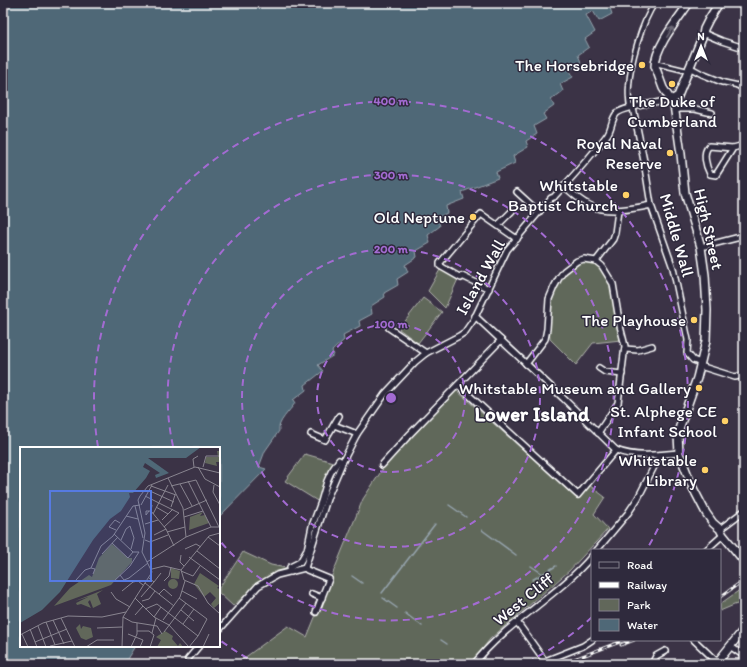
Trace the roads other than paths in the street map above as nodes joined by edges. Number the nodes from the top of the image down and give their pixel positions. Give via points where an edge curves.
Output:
1 (655, 3) edge
2 (689, 3) edge
3 (719, 3) edge
4 (703, 33) junction
5 (744, 48) edge
6 (655, 63) junction
7 (688, 69) junction
8 (722, 82) joint
9 (744, 89) edge
10 (671, 100) junction
11 (631, 108) junction
12 (675, 109) junction
13 (712, 113) dead end
14 (744, 145) edge
15 (733, 148) junction
16 (564, 186) junction
17 (517, 192) dead end
18 (651, 205) junction
19 (618, 210) junction
20 (512, 211) dead end
21 (540, 212) junction
22 (498, 225) junction
23 (744, 236) edge
24 (517, 239) junction
25 (701, 247) junction
26 (596, 261) junction
27 (489, 289) junction
28 (476, 316) junction
29 (389, 328) dead end
30 (501, 340) junction
31 (652, 346) dead end
32 (625, 349) junction
33 (426, 353) junction
34 (526, 364) junction
35 (700, 365) junction
36 (598, 368) dead end
37 (622, 374) junction
38 (744, 375) edge
39 (458, 385) junction
40 (339, 416) dead end
41 (334, 425) junction
42 (598, 433) junction
43 (311, 434) dead end
44 (357, 434) junction
45 (616, 450) junction
46 (679, 453) junction
47 (660, 455) junction
48 (339, 460) dead end
49 (382, 465) dead end
50 (744, 512) edge
51 (721, 532) junction
52 (598, 549) edge
53 (707, 549) edge
54 (591, 557) edge
55 (744, 560) edge
56 (305, 568) junction
57 (291, 572) junction
58 (312, 594) dead end
59 (322, 598) junction
60 (316, 612) dead end
61 (517, 622) junction
62 (220, 629) edge
63 (744, 629) edge
64 (591, 641) edge
65 (695, 641) edge
66 (730, 646) junction
67 (198, 647) edge
68 (665, 651) dead end
69 (744, 656) edge
70 (188, 660) dead end
71 (716, 663) edge
72 (474, 664) edge
73 (652, 664) edge

1 - 11 street via 635,55 629,87
6 -> 2 main road via 667,36
3 - 4 main road
4 - 5 street
4 - 7 main road
6 - 7 street
6 - 10 main road, High Street via 663,88
7 - 8 street
7 - 10 main road via 678,96
8 - 9 street
10 - 11 street
10 - 12 main road, High Street
11 - 16 street, Island Wall via 619,112 614,117 606,136
11 - 18 street, Middle Wall via 645,164
12 - 13 street via 695,109
12 - 25 main road, High Street via 685,193
14 - 15 street
15 - 15 street via 706,148 706,167 710,174 716,175
16 - 19 street via 593,207
16 - 21 street, Island Wall
17 - 21 street
18 - 19 street
18 - 35 street, Middle Wall via 673,268 688,340 687,353
19 - 26 street via 613,239
20 - 22 street
21 - 24 street, Island Wall
22 - 24 street
22 - 27 street via 481,214 440,263 440,266 461,278 462,276
23 - 25 street
24 - 27 street, Island Wall via 507,250
25 - 35 main road, High Street via 707,331
26 - 32 street via 613,284
26 - 34 street via 577,261 559,278 549,299 545,339
27 - 28 street, Island Wall
28 - 30 street
28 - 33 street, Island Wall via 465,332
29 - 33 street
30 - 34 street
30 - 39 street
31 - 32 street via 638,350
32 - 37 street
33 - 44 street, Island Wall via 404,372 385,394
34 - 42 street
35 - 38 street via 735,377
35 - 46 main road, High Street via 680,426
36 - 37 street via 605,372
37 - 42 street via 618,403
39 - 45 street via 578,495
39 - 49 street
40 - 41 street
41 - 43 street via 325,440
41 - 44 street
42 - 45 street
44 - 56 street, Island Wall via 328,496
45 - 47 street via 623,453
46 - 47 street
46 - 51 main road via 700,503
47 - 52 street via 638,498
48 - 57 street via 327,481 307,550 300,562 290,567
50 - 51 street via 726,523
51 - 53 street
51 - 55 main road
54 - 61 street, West Cliff via 564,584
56 - 57 street
56 - 59 street via 329,579
57 - 62 street via 272,577 258,586
58 - 59 street
59 - 60 street
61 - 64 street via 545,661
61 - 72 street, West Cliff via 493,642
63 - 66 main road
65 - 71 street
66 - 69 street
66 - 71 main road
67 - 70 street
68 - 73 street via 656,656

